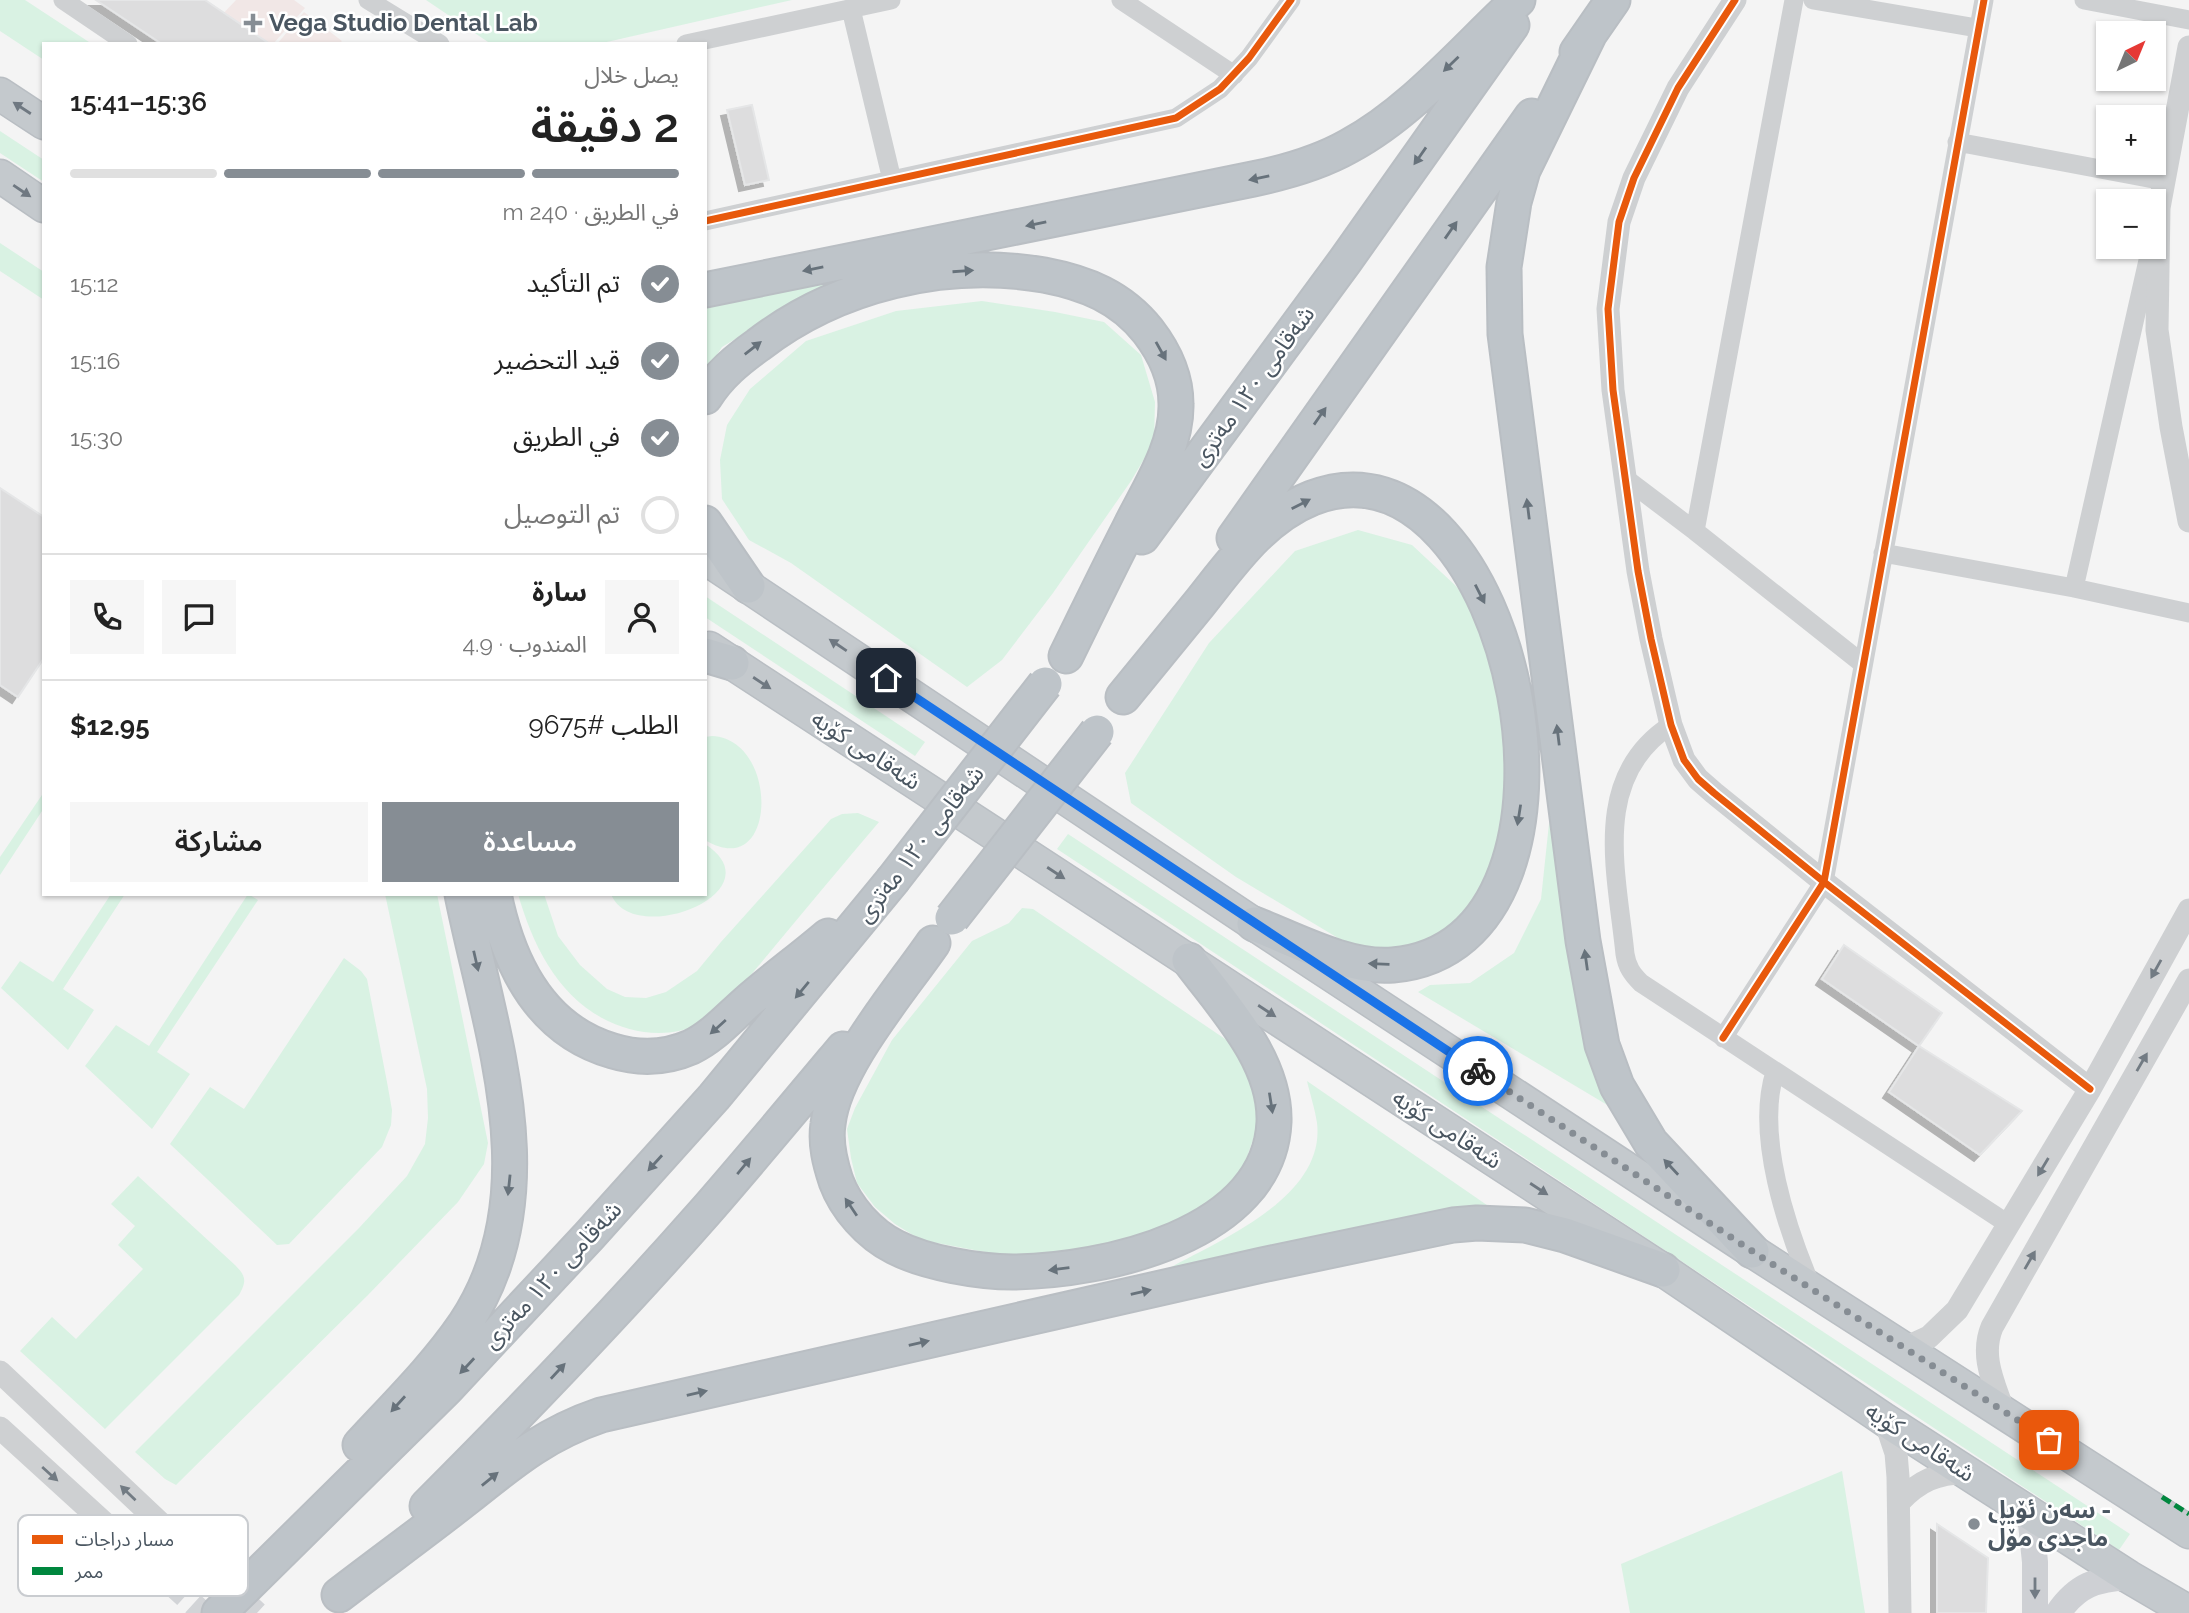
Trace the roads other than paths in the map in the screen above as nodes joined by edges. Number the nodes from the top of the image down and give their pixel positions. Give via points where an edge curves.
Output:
1 (63, 0) edge
2 (368, 0) edge
3 (891, 0) edge
4 (1121, 0) edge
5 (1292, 0) edge
6 (1518, 0) edge
7 (1530, 0) edge
8 (1613, 0) edge
9 (1735, 0) edge
10 (1794, 0) edge
11 (1813, 0) edge
12 (1984, 0) edge
13 (2084, 0) edge
14 (851, 9) junction
15 (2189, 20) edge
16 (1977, 28) junction
17 (1589, 35) junction
18 (125, 42) edge
19 (437, 42) edge
20 (695, 42) edge
21 (2189, 47) edge
22 (1234, 75) junction
23 (0, 94) edge
24 (42, 121) edge
25 (1957, 142) junction
26 (0, 176) edge
27 (892, 180) junction
28 (2164, 181) junction
29 (2163, 189) edge
30 (42, 205) edge
31 (707, 221) edge
32 (2148, 259) edge
33 (2158, 259) edge
34 (707, 290) edge
35 (707, 395) edge
36 (1625, 478) junction
37 (2189, 521) edge
38 (707, 526) edge
39 (1695, 531) junction
40 (1883, 553) junction
41 (707, 559) edge
42 (748, 586) junction
43 (2074, 589) junction
44 (2189, 613) edge
45 (714, 654) edge
46 (1066, 656) junction
47 (1863, 664) junction
48 (1123, 697) junction
49 (1671, 725) junction
50 (1824, 882) junction
51 (889, 886) junction
52 (461, 896) edge
53 (495, 896) edge
54 (2189, 910) edge
55 (1254, 924) junction
56 (943, 931) junction
57 (1189, 960) junction
58 (2189, 980) edge
59 (1723, 1038) junction
60 (1775, 1072) junction
61 (2090, 1089) junction
62 (2008, 1224) junction
63 (1752, 1251) junction
64 (1662, 1270) junction
65 (1978, 1275) junction
66 (1813, 1290) junction
67 (2011, 1294) junction
68 (1905, 1348) junction
69 (0, 1372) edge
70 (2003, 1410) junction
71 (1885, 1420) junction
72 (0, 1428) edge
73 (1966, 1472) junction
74 (1899, 1502) junction
75 (2030, 1514) junction
76 (95, 1515) edge
77 (151, 1515) edge
78 (2189, 1532) edge
79 (270, 1565) junction
80 (2129, 1577) junction
81 (248, 1586) edge
82 (237, 1596) edge
83 (329, 1604) edge
84 (2189, 1612) edge
85 (219, 1613) edge
86 (1900, 1613) edge
87 (2035, 1613) edge
88 (2058, 1613) edge

1 - 18 street
2 - 19 street
3 - 14 street
4 - 22 street
5 - 22 street
6 -> 34 highway via 1393,116 1350,145 1303,167
7 -> 46 highway, شەقامی ١٢٠ مەتری via 1150,526
8 - 17 highway
9 - 36 street via 1678,88 1634,178 1619,222 1608,309
10 - 39 street
11 - 16 street
12 - 16 street
13 - 15 street
14 - 20 street
14 - 27 street
16 - 25 street
48 -> 17 highway
63 -> 17 highway via 1665,1160 1627,1106 1602,1045 1583,942 1503,301 1507,234 1523,170
21 - 28 street
22 - 27 street via 1176,118
24 -> 23 highway
25 - 28 street
25 - 40 street
26 -> 30 highway
27 - 31 street
28 - 29 street
32 - 43 street
33 - 37 street via 2157,330
35 -> 46 highway via 731,366 789,323 836,299 887,283 941,272 1027,272 1074,281 1126,307 1167,361 1175,389 1176,419 1159,469
36 - 39 street
36 - 49 street via 1638,571
38 - 42 highway
39 - 47 street
40 - 43 street
40 - 47 street
41 - 42 highway
55 -> 42 highway
43 - 44 street
45 -> 57 highway, شەقامی کۆیە
46 - 51 highway, شەقامی ١٢٠ مەتری, bridge
47 - 50 street
48 -> 55 highway via 1255,538 1284,513 1315,497 1361,491 1406,504 1442,534 1476,585 1510,669 1522,759 1521,805 1512,850 1485,912 1444,949 1392,965 1355,962
48 - 56 highway, bridge
49 - 50 street via 1684,760 1698,779
49 - 59 street via 1639,752 1618,800 1613,847 1625,954 1641,984
50 - 59 street
50 - 61 street
51 -> 53 highway via 708,1037 674,1053 646,1056 618,1053 582,1039 541,1006 514,961
51 -> 79 highway, شەقامی ١٢٠ مەتری via 714,1097 589,1236 446,1389
52 -> 79 highway via 508,1116 511,1164 499,1247 466,1322 440,1358 358,1447
54 -> 61 street
55 - 63 highway
57 -> 56 highway via 1252,1048 1267,1083 1274,1121 1256,1175 1217,1217 1148,1249 1080,1266 1010,1272 952,1264 895,1247 848,1205 831,1167 828,1124 838,1087
83 -> 56 highway via 631,1294
57 -> 64 highway, شەقامی کۆیە
67 -> 58 street
59 - 60 street
60 - 62 street
60 - 66 street via 1770,1112 1777,1178 1793,1242
61 -> 62 street
62 - 65 street
63 - 66 highway
64 - 71 highway, شەقامی کۆیە
83 -> 64 highway via 514,1459 572,1425 601,1415 1453,1225 1525,1225
65 - 67 street
65 - 68 street via 1950,1318
66 - 68 highway
67 - 70 street via 1988,1338 1988,1367
68 - 70 highway
77 -> 69 street
70 - 78 highway
71 - 73 highway, شەقامی کۆیە
71 - 74 street via 1896,1453
72 -> 76 street
73 - 74 street via 1941,1474 1913,1487
73 - 75 highway, شەقامی کۆیە
74 - 86 street
75 - 80 highway, شەقامی کۆیە
75 -> 87 main road
79 - 81 highway, شەقامی ١٢٠ مەتری
80 - 84 highway, شەقامی کۆیە
80 - 88 main road via 2087,1585
82 - 85 highway, شەقامی ١٢٠ مەتری

